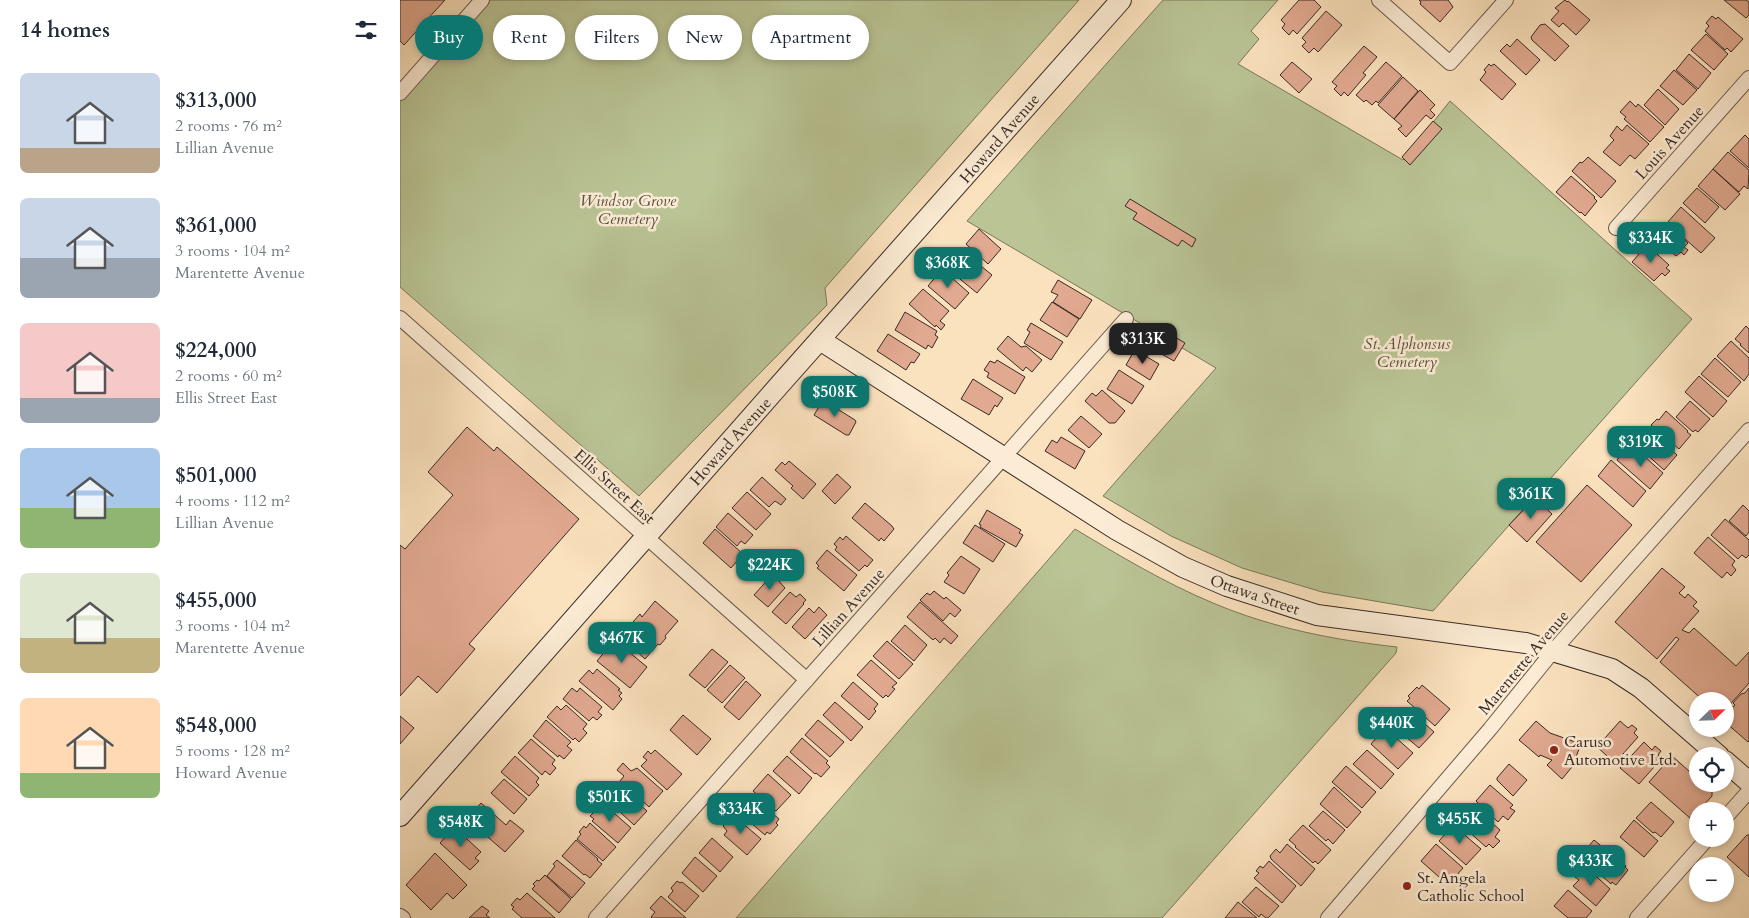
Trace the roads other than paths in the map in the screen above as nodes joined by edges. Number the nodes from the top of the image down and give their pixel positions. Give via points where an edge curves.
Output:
1 (482, 0) edge
2 (1121, 0) edge
3 (1379, 0) edge
4 (1506, 0) edge
5 (1749, 78) edge
6 (400, 93) edge
7 (1616, 228) dead end
8 (400, 318) edge
9 (1126, 319) dead end
10 (820, 340) junction
11 (1749, 430) edge
12 (1004, 457) junction
13 (645, 536) junction
14 (1554, 650) junction
15 (807, 680) junction
16 (1709, 747) edge
17 (1734, 770) edge
18 (1749, 782) edge
19 (1749, 791) edge
20 (1734, 808) edge
21 (400, 816) edge
22 (1700, 847) edge
23 (596, 918) edge
24 (1328, 918) edge
25 (1637, 918) edge

1 - 6 street
2 - 10 main road, Howard Avenue
3 - 4 street via 1450,63
5 - 7 street, Louis Avenue
8 - 13 street, Ellis Street East
9 - 12 street, Lillian Avenue
10 - 12 main road, Ottawa Street
10 - 13 main road, Howard Avenue
11 - 14 street, Marentette Avenue
12 - 14 main road, Ottawa Street via 1116,530 1183,567 1227,586 1318,615 1526,643
12 - 15 street, Lillian Avenue
13 - 15 street, Ellis Street East
13 - 21 main road, Howard Avenue
14 - 16 main road, Ottawa Street via 1612,669 1641,688
14 - 24 street, Marentette Avenue
15 - 23 street, Lillian Avenue
17 - 18 main road
19 - 20 street
22 - 25 street

